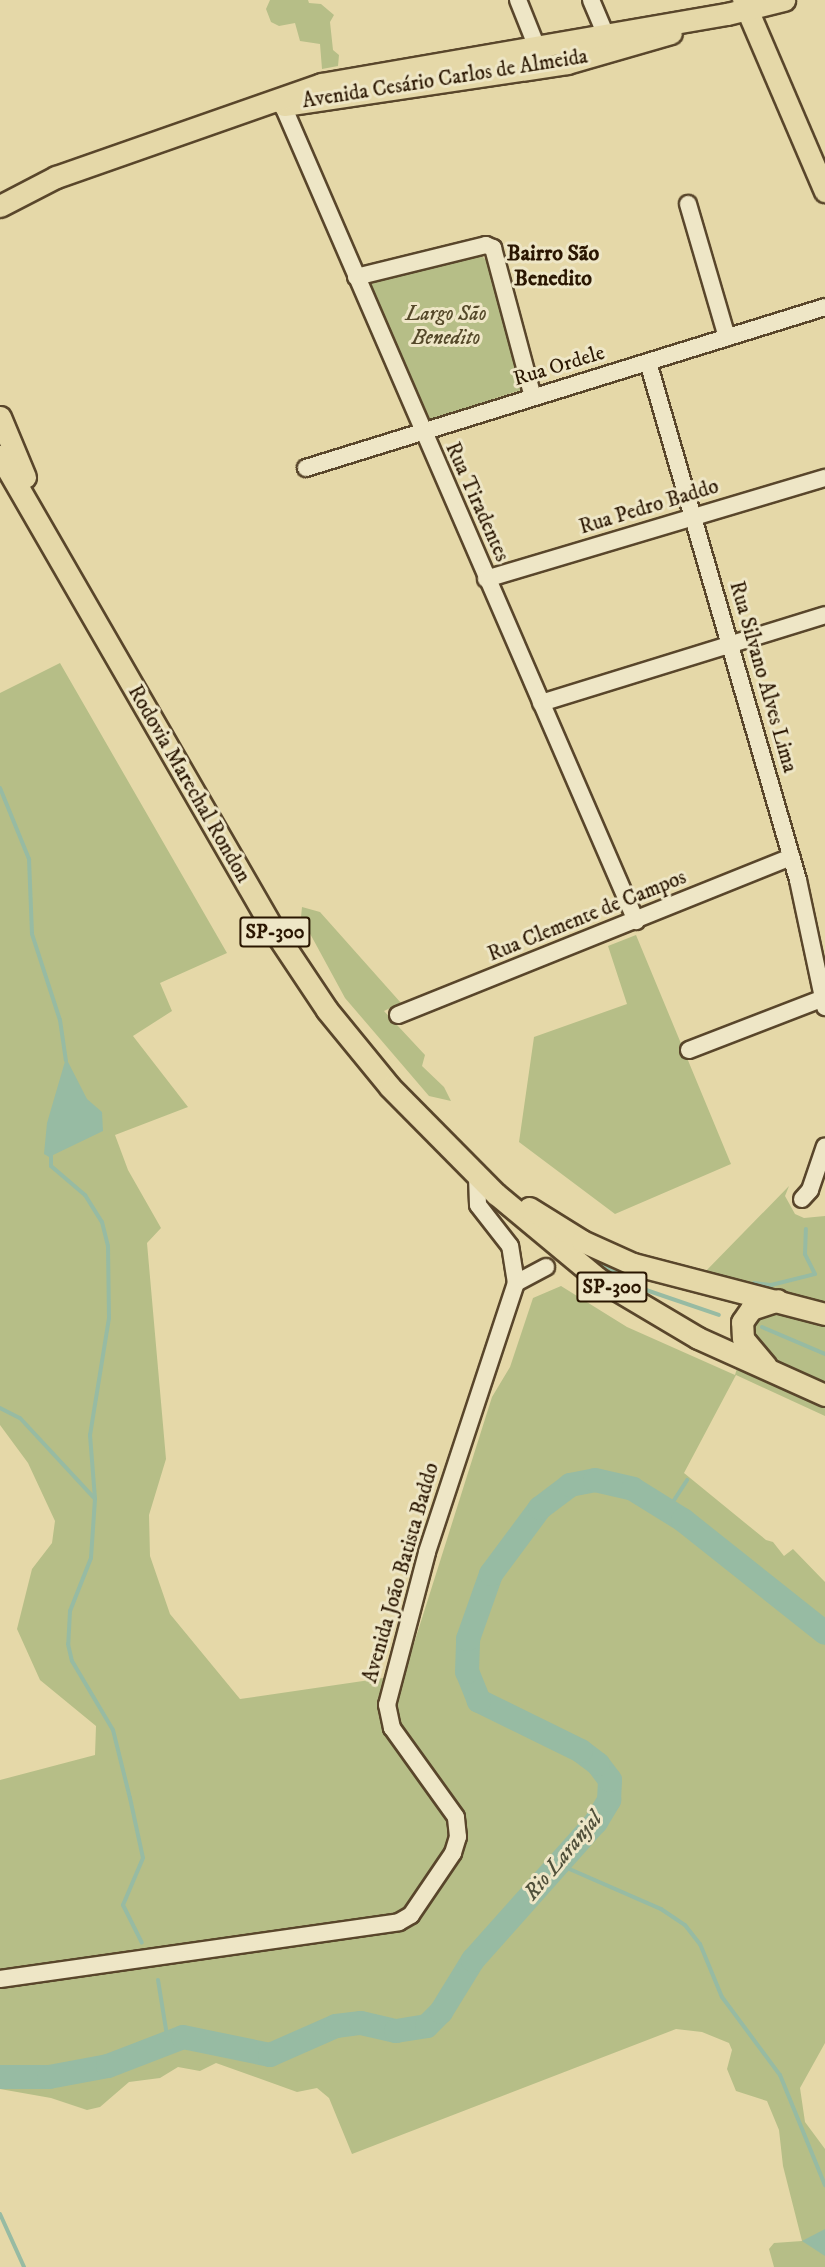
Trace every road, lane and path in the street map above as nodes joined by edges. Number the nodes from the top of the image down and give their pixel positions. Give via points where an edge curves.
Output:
1 (518, 0) edge
2 (591, 0) edge
3 (784, 0) edge
4 (739, 7) edge
5 (605, 33) junction
6 (536, 45) junction
7 (545, 67) junction
8 (414, 77) junction
9 (276, 103) junction
10 (825, 191) edge
11 (688, 204) dead end
12 (0, 206) edge
13 (356, 277) junction
14 (825, 307) edge
15 (727, 337) junction
16 (648, 362) junction
17 (533, 397) junction
18 (0, 417) edge
19 (422, 431) junction
20 (0, 456) edge
21 (306, 468) dead end
22 (825, 478) edge
23 (0, 483) edge
24 (693, 517) junction
25 (65, 568) junction
26 (486, 579) junction
27 (825, 615) edge
28 (729, 644) junction
29 (541, 703) junction
30 (792, 857) junction
31 (636, 921) junction
32 (824, 1002) edge
33 (398, 1016) dead end
34 (689, 1050) dead end
35 (825, 1146) edge
36 (477, 1173) junction
37 (802, 1199) dead end
38 (546, 1267) dead end
39 (516, 1283) junction
40 (779, 1300) junction
41 (825, 1314) edge
42 (768, 1369) junction
43 (825, 1395) edge
44 (0, 1979) edge

1 - 6 street
2 - 5 street
3 - 4 main road
4 - 5 main road, Avenida Cesário Carlos de Almeida
4 - 7 main road, Avenida Cesário Carlos de Almeida via 635,44
4 - 10 main road
5 - 6 main road, Avenida Cesário Carlos de Almeida
6 - 7 main road
6 - 8 main road, Avenida Cesário Carlos de Almeida
7 - 8 main road, Avenida Cesário Carlos de Almeida
8 - 9 main road, Avenida Cesário Carlos de Almeida via 321,84
9 - 12 main road, Avenida Cesário Carlos de Almeida via 64,173
9 - 13 street, Rua Tiradentes
11 - 15 street
13 - 17 street via 486,245 493,248
13 - 19 street, Rua Tiradentes
14 - 15 street, Rua Ordele
15 - 16 street, Rua Ordele
16 - 17 street, Rua Ordele
16 - 24 street, Rua Silvano Alves Lima
17 - 19 street, Rua Ordele
18 - 25 main road
19 - 21 street, Rua Ordele
19 - 26 street, Rua Tiradentes
20 - 25 main road, Rodovia Marechal Rondon / SP-300
22 - 24 street, Rua Pedro Baddo
23 - 25 main road
24 - 26 street, Rua Pedro Baddo
24 - 28 street, Rua Silvano Alves Lima
25 - 36 main road, Rodovia Marechal Rondon / SP-300 via 308,982 384,1080
26 - 29 street, Rua Tiradentes
27 - 28 street
28 - 29 street
28 - 30 street, Rua Silvano Alves Lima
29 - 31 street, Rua Tiradentes
30 - 31 street, Rua Clemente de Campos
30 - 32 street, Rua Silvano Alves Lima
31 - 33 street, Rua Clemente de Campos
32 - 34 street
35 - 37 street via 810,1191
36 - 39 street, Avenida João Batista Baddo via 478,1205 510,1246
36 - 40 main road, Rodovia Marechal Rondon / SP-300 via 566,1232 616,1258 668,1276
36 - 42 main road, Rodovia Marechal Rondon / SP-300 via 564,1254 610,1286 698,1338
38 - 39 street
39 - 44 street, Avenida João Batista Baddo via 427,1552 389,1690 387,1705 392,1728 448,1803 458,1828 453,1853 415,1910 393,1924
40 - 41 main road, Rodovia Marechal Rondon / SP-300
40 - 42 main road via 751,1309 741,1327 746,1344
42 - 43 main road, Rodovia Marechal Rondon / SP-300

